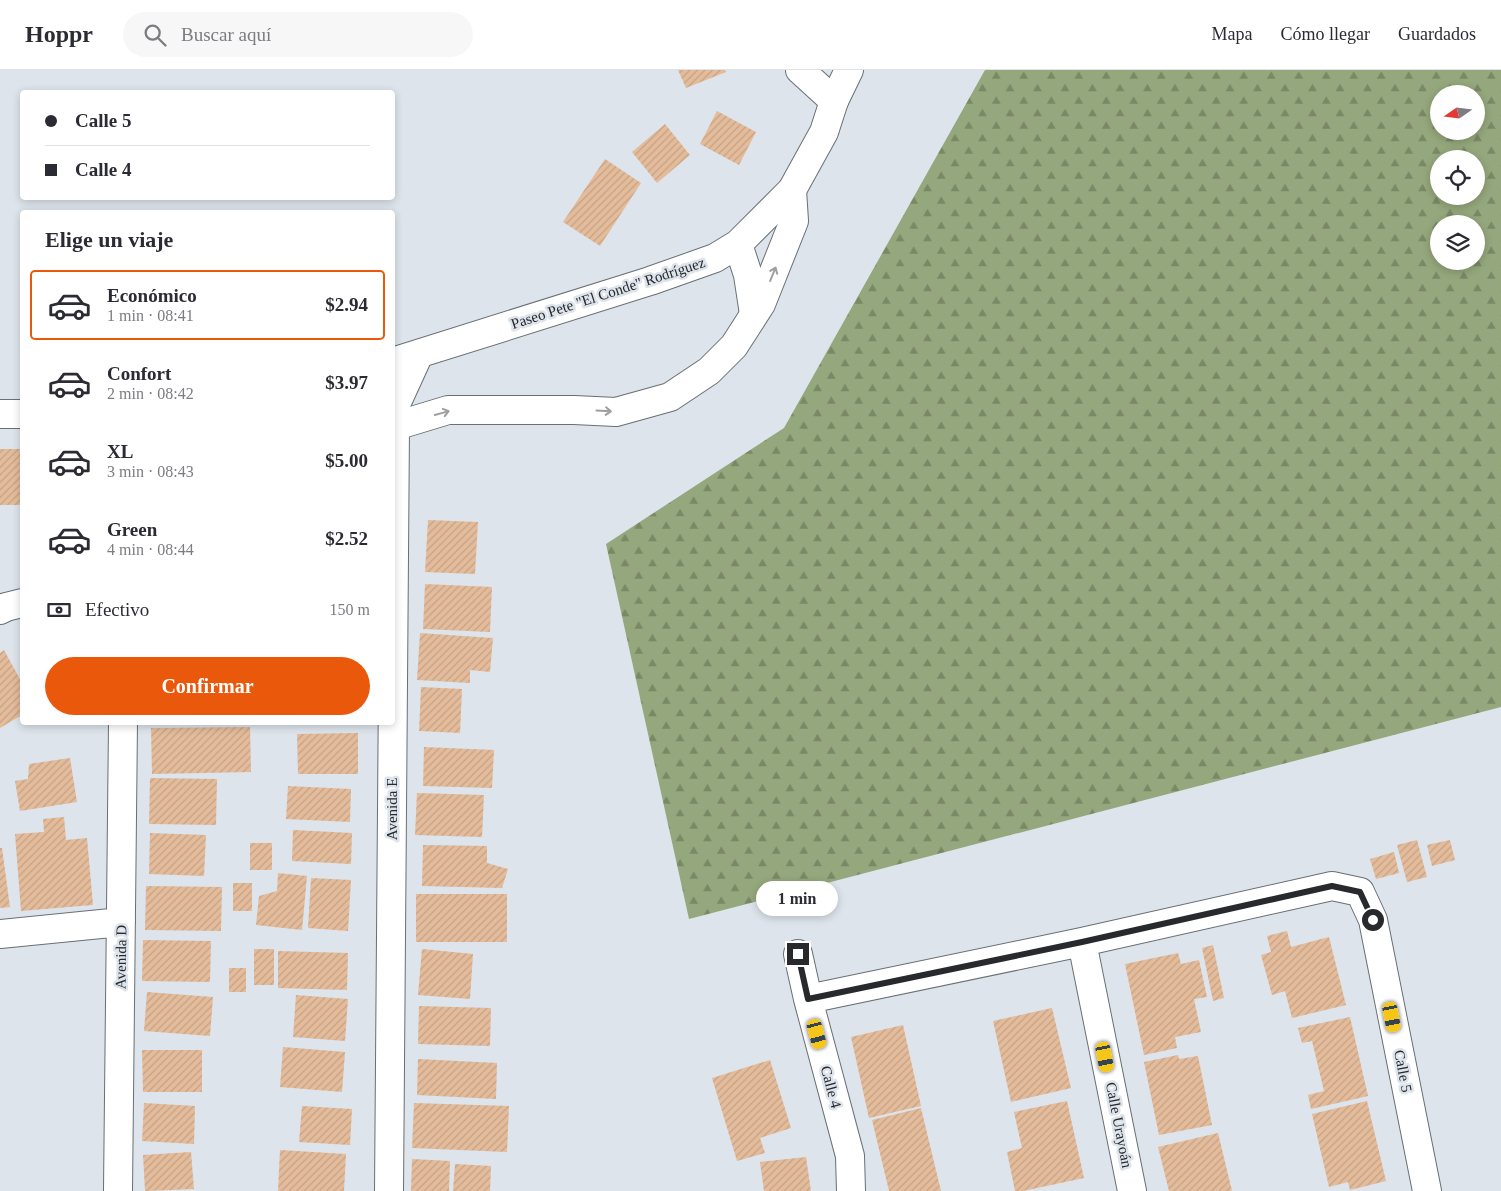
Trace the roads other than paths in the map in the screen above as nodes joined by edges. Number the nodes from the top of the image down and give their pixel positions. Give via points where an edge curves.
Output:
1 (800, 70) edge
2 (849, 70) edge
3 (834, 101) junction
4 (792, 190) junction
5 (738, 244) junction
6 (754, 314) junction
7 (419, 354) junction
8 (395, 361) edge
9 (0, 414) edge
10 (20, 414) edge
11 (395, 415) edge
12 (395, 420) edge
13 (20, 604) edge
14 (0, 610) edge
15 (123, 725) edge
16 (392, 725) edge
17 (121, 922) junction
18 (0, 934) edge
19 (1082, 942) junction
20 (798, 954) dead end
21 (808, 999) junction
22 (118, 1191) edge
23 (390, 1191) edge
24 (851, 1191) edge
25 (1132, 1191) edge
26 (1427, 1191) edge

1 - 3 street
2 - 3 street, Paseo Pete "El Conde" Rodríguez
3 - 4 street, Paseo Pete "El Conde" Rodríguez via 824,132
4 - 5 street, Paseo Pete "El Conde" Rodríguez
6 -> 4 street via 794,221
5 - 6 street via 748,274
5 - 7 street, Paseo Pete "El Conde" Rodríguez via 715,258 650,281
12 -> 6 street via 448,410 616,412 670,397 710,371 734,346
7 - 8 street, Paseo Pete "El Conde" Rodríguez
7 - 11 street
9 - 10 street
13 - 14 street
15 - 17 street, Avenida D
16 - 23 street, Avenida E
17 - 18 street
17 - 22 street, Avenida D
19 - 21 street
19 - 25 street, Calle Urayoán
19 - 26 street, Calle 5 via 1332,886 1360,892 1373,920
20 - 21 street, Calle 4
21 - 24 street, Calle 4 via 850,1156

